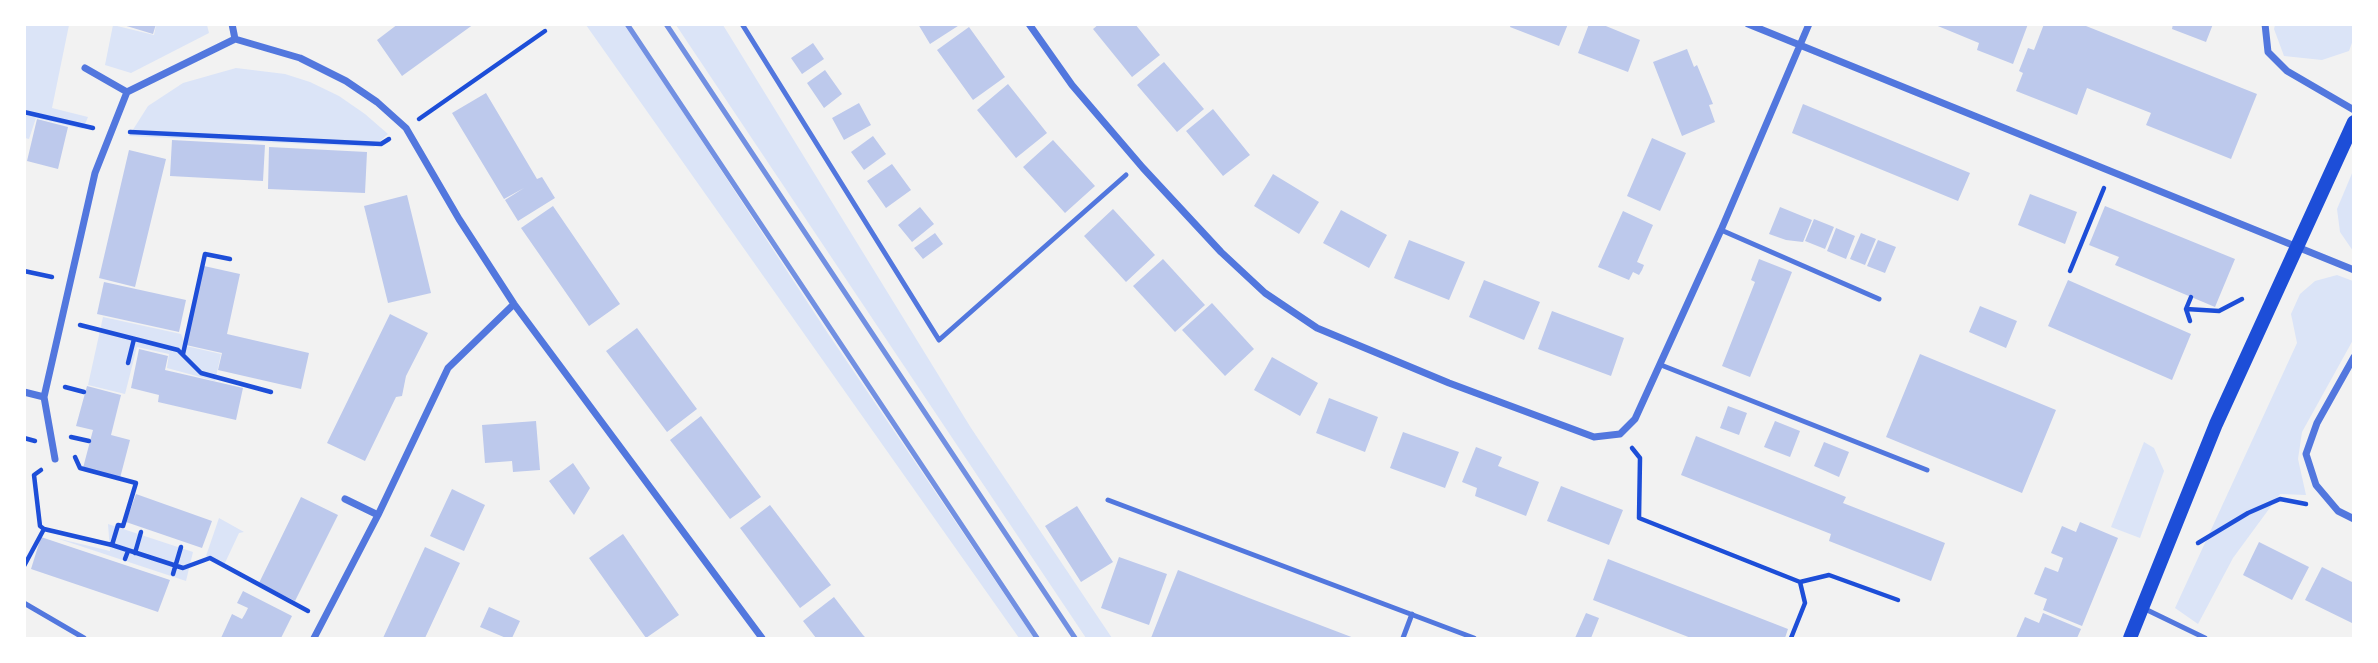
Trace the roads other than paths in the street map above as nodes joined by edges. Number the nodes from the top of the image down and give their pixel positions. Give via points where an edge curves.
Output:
1 (232, 24) edge
2 (742, 24) edge
3 (1029, 24) edge
4 (1748, 24) edge
5 (1809, 24) edge
6 (2266, 24) edge
7 (235, 39) junction
8 (1800, 45) junction
9 (85, 68) dead end
10 (127, 92) junction
11 (2354, 110) edge
12 (2354, 122) edge
13 (1126, 175) dead end
14 (1721, 230) junction
15 (2298, 247) junction
16 (2354, 270) edge
17 (1879, 299) dead end
18 (514, 304) junction
19 (2354, 357) edge
20 (1661, 365) junction
21 (24, 392) edge
22 (44, 397) junction
23 (55, 459) road end
24 (1927, 470) dead end
25 (345, 499) dead end
26 (1108, 500) dead end
27 (378, 515) junction
28 (2354, 519) edge
29 (24, 603) edge
30 (2143, 608) junction
31 (1412, 614) junction
32 (84, 639) edge
33 (314, 639) edge
34 (762, 639) edge
35 (1403, 639) edge
36 (1474, 639) edge
37 (2130, 639) edge
38 (2205, 639) edge

1 - 7 street
2 - 13 lane via 940,340
3 - 20 street via 1072,85 1221,252 1265,293 1317,328 1594,437 1620,434 1635,419
4 - 8 street
5 - 8 street
6 - 11 street via 2268,52 2287,71
7 - 10 street
7 - 18 street via 300,58 346,81 406,128
8 - 14 street
8 - 15 street
9 - 10 street
10 - 22 street via 95,173
12 - 15 main road
14 - 17 lane
14 - 20 street
15 - 16 street
15 - 30 main road via 2216,424
18 - 27 street via 448,368
18 - 34 street
19 - 28 street via 2317,423 2306,454 2316,485 2337,511
20 - 24 lane
21 - 22 street
22 - 23 street
25 - 27 street
26 - 31 lane
27 - 33 street
29 - 32 lane
30 - 37 main road
30 - 38 lane
31 - 35 lane
31 - 36 lane

